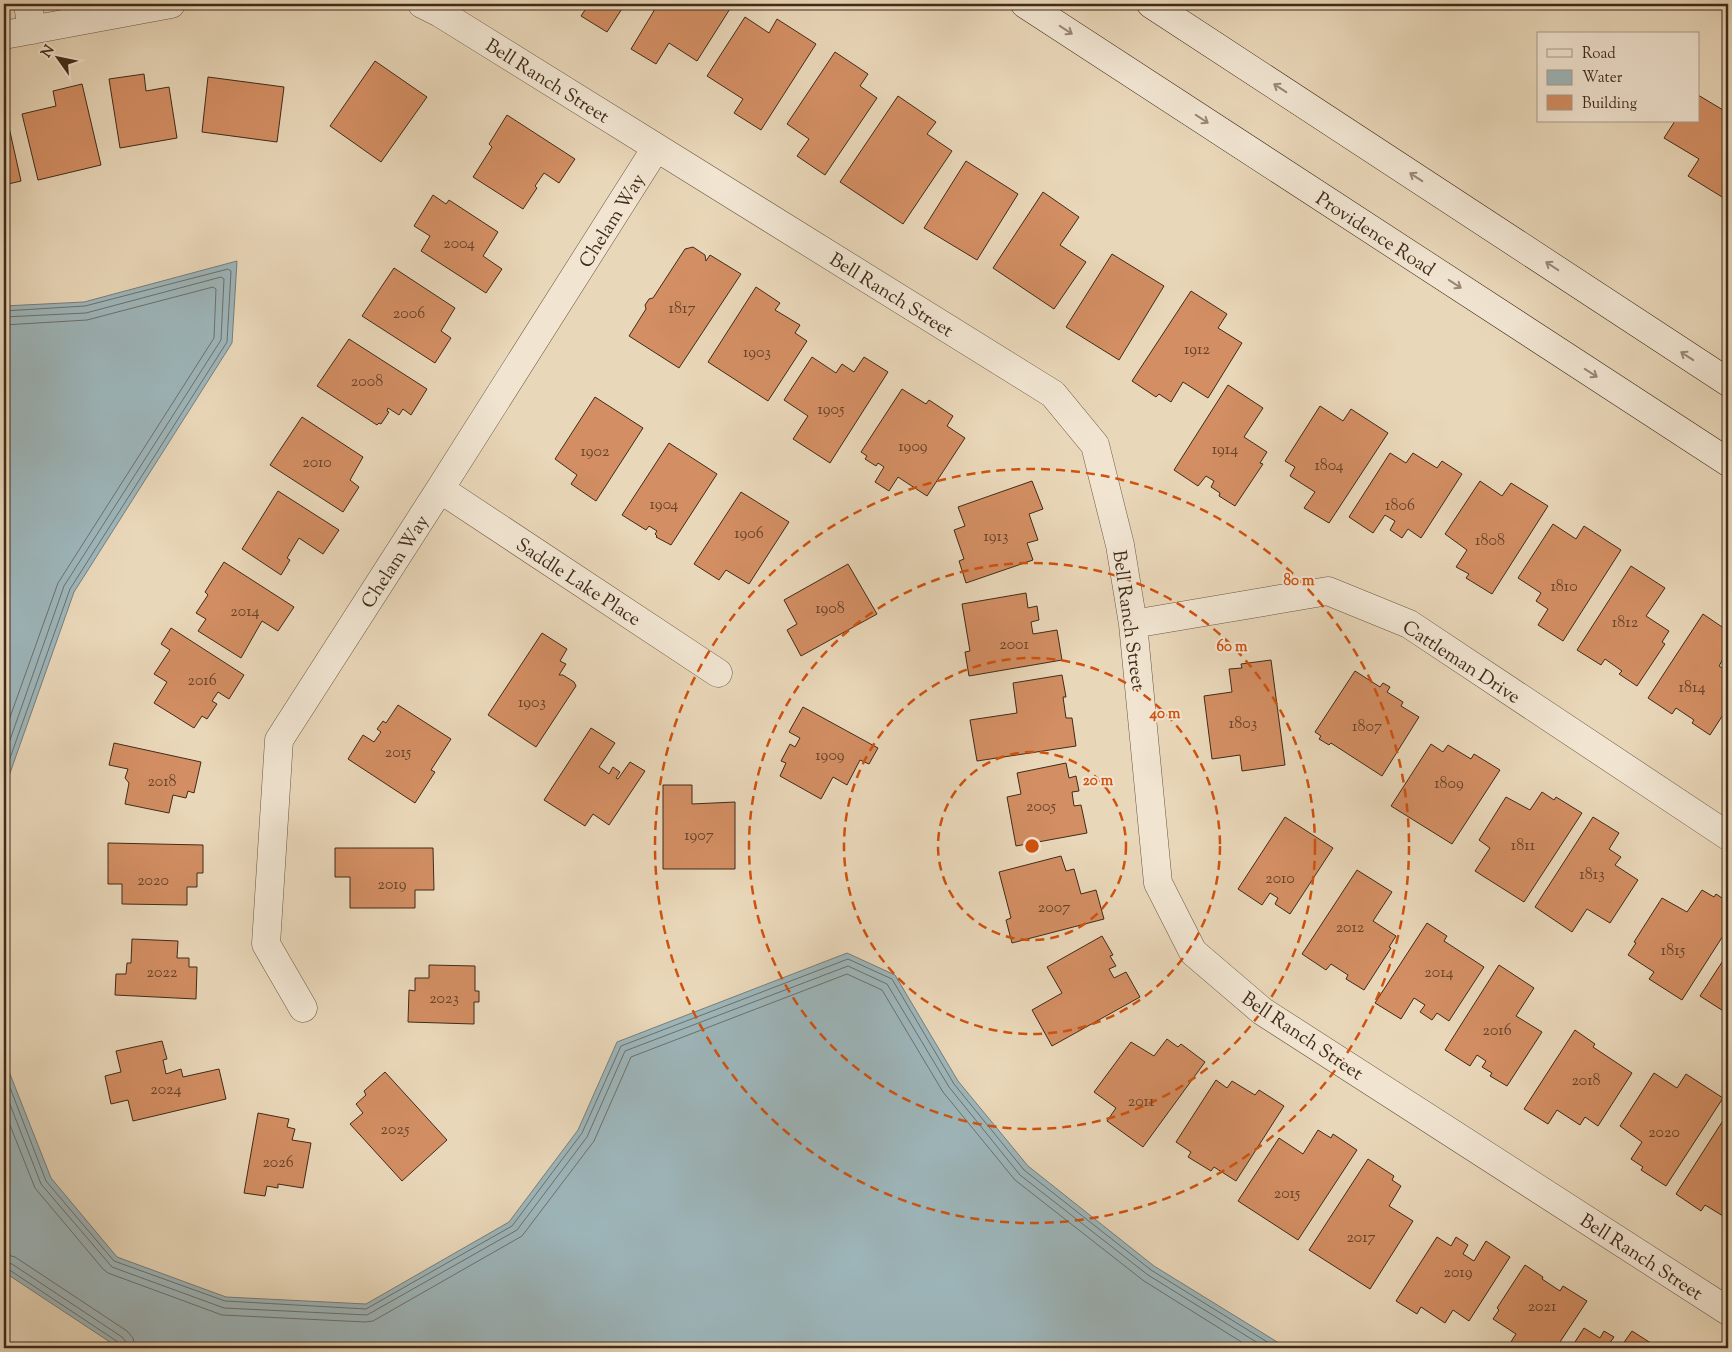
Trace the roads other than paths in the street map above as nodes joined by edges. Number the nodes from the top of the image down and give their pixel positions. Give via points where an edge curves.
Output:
1 (171, 4) edge
2 (422, 4) edge
3 (1025, 4) edge
4 (1151, 4) edge
5 (30, 17) edge
6 (4, 35) edge
7 (656, 148) junction
8 (1728, 382) edge
9 (1728, 462) edge
10 (440, 490) junction
11 (1134, 624) junction
12 (718, 674) dead end
13 (1728, 836) edge
14 (303, 1008) dead end
15 (1728, 1311) edge

1 - 5 street
2 - 7 street, Bell Ranch Street via 440,12
3 -> 9 street, Providence Road
8 -> 4 street
5 - 6 street
7 - 10 street, Chelam Way
7 - 11 street, Bell Ranch Street via 1053,394 1095,445 1120,545
10 - 12 street, Saddle Lake Place
10 - 14 street, Chelam Way via 279,740 266,944
11 - 13 street, Cattleman Drive via 1328,590 1409,624
11 - 15 street, Bell Ranch Street via 1158,882 1193,952 1262,1010

